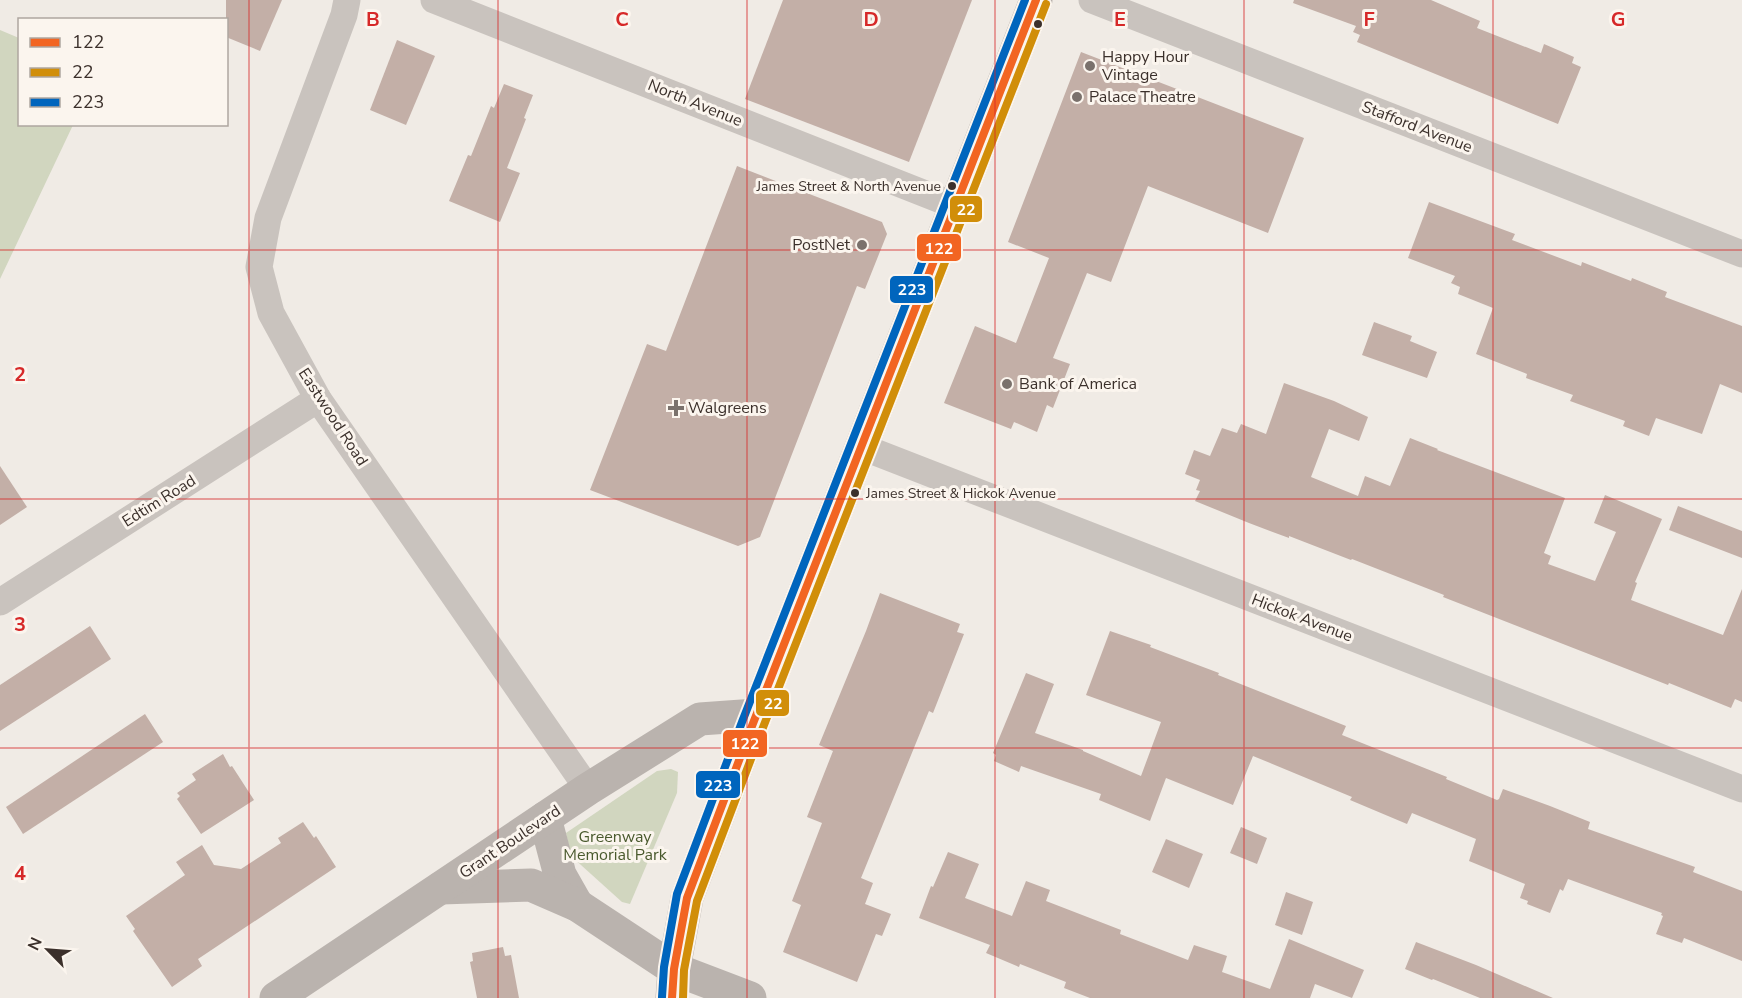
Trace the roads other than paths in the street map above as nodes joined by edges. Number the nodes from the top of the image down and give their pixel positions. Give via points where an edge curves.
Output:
1 (347, 0) edge
2 (434, 0) edge
3 (1036, 0) edge
4 (1092, 0) edge
5 (956, 206) junction
6 (1742, 254) edge
7 (318, 399) junction
8 (862, 447) junction
9 (0, 602) edge
10 (756, 715) junction
11 (588, 789) junction
12 (1742, 789) edge
13 (545, 818) junction
14 (441, 888) junction
15 (577, 905) junction
16 (673, 983) edge
17 (276, 998) edge
18 (750, 998) edge

1 - 7 street, Eastwood Road via 268,218 259,267 271,313
2 - 5 street, North Avenue
3 - 5 main road
4 - 6 street, Stafford Avenue
5 - 8 main road
7 - 9 street, Edtim Road
7 - 11 street, Eastwood Road
8 - 10 main road
8 - 12 street, Hickok Avenue
10 - 11 street, Grant Boulevard via 700,719
10 - 16 main road via 687,898
11 - 13 street, Grant Boulevard
13 - 14 street, Grant Boulevard
13 - 15 street via 560,875
14 - 15 street via 531,885
14 - 17 street, Grant Boulevard
15 - 16 street
16 - 18 street

